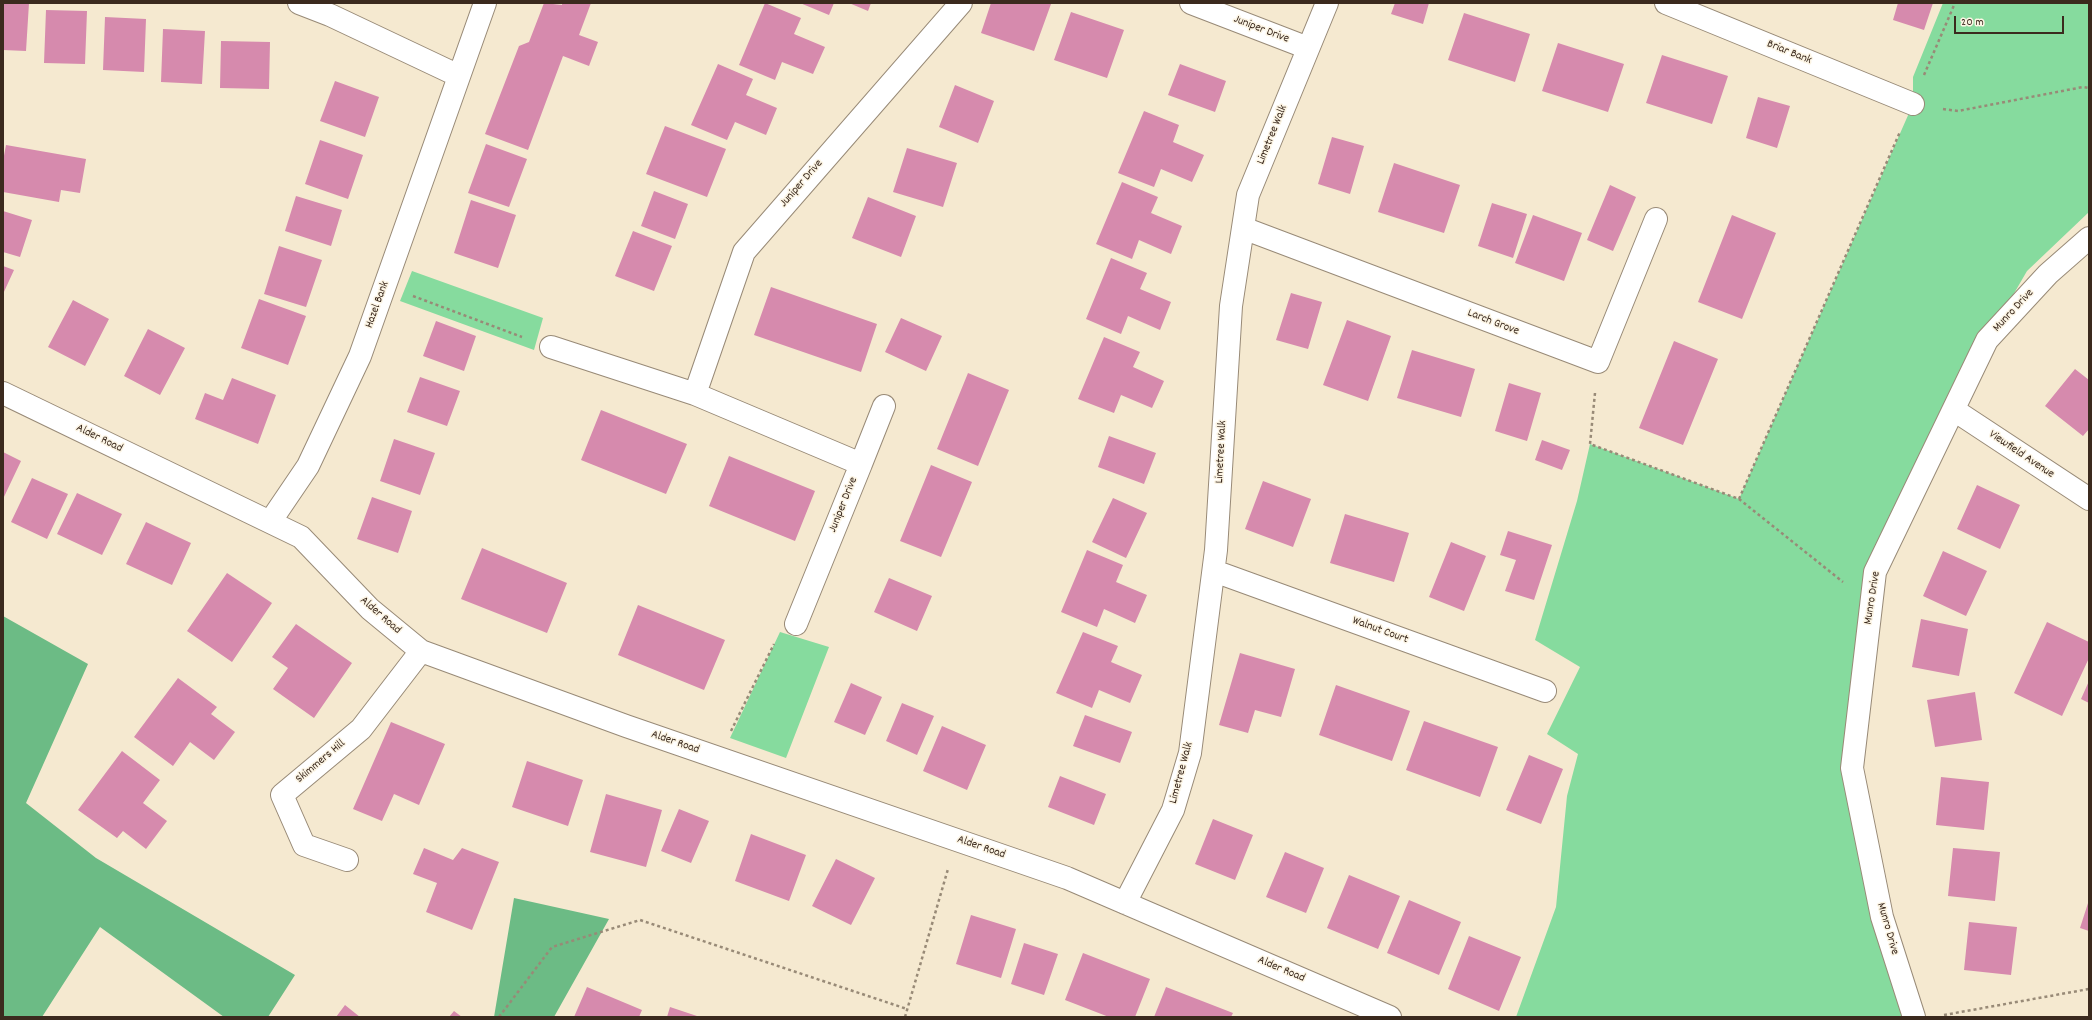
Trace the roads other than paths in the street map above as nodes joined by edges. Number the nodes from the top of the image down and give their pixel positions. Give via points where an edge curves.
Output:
1 (300, 3) edge
2 (485, 3) edge
3 (961, 3) edge
4 (1192, 3) edge
5 (1327, 3) edge
6 (1666, 3) edge
7 (1308, 48) junction
8 (459, 76) junction
9 (1913, 104) road end
10 (1656, 219) dead end
11 (1243, 228) junction
12 (2089, 238) edge
13 (551, 347) road end
14 (3, 392) edge
15 (695, 394) junction
16 (884, 406) dead end
17 (1954, 410) junction
18 (861, 464) junction
19 (2089, 499) edge
20 (270, 522) junction
21 (1214, 571) junction
22 (796, 624) road end
23 (422, 651) junction
24 (1545, 692) dead end
25 (347, 860) dead end
26 (1125, 903) junction
27 (1390, 1017) edge
28 (1914, 1017) edge

1 - 8 street
2 - 8 street, Hazel Bank
3 - 15 street, Juniper Drive via 744,252
4 - 7 street, Juniper Drive
5 - 7 street, Limetree Walk
6 - 9 street, Briar Bank
7 - 11 street, Limetree Walk via 1248,195
8 - 20 street, Hazel Bank via 360,356 308,466
10 - 11 street, Larch Grove via 1598,362
11 - 21 street, Limetree Walk via 1231,306
12 - 17 street, Munro Drive via 2048,274 1987,340
13 - 15 street, Juniper Drive
14 - 20 street, Alder Road
15 - 18 street, Juniper Drive
16 - 18 street
17 - 19 street, Viewfield Avenue
17 - 28 street, Munro Drive via 1875,572 1852,768 1882,917
18 - 22 street, Juniper Drive
20 - 23 street, Alder Road via 301,537 370,608
21 - 24 street, Walnut Court
21 - 26 street, Limetree Walk via 1190,754 1173,810
23 - 25 street, Skimmers Hill via 361,729 282,794 304,845
23 - 26 street, Alder Road via 718,758 1067,878
26 - 27 street, Alder Road

